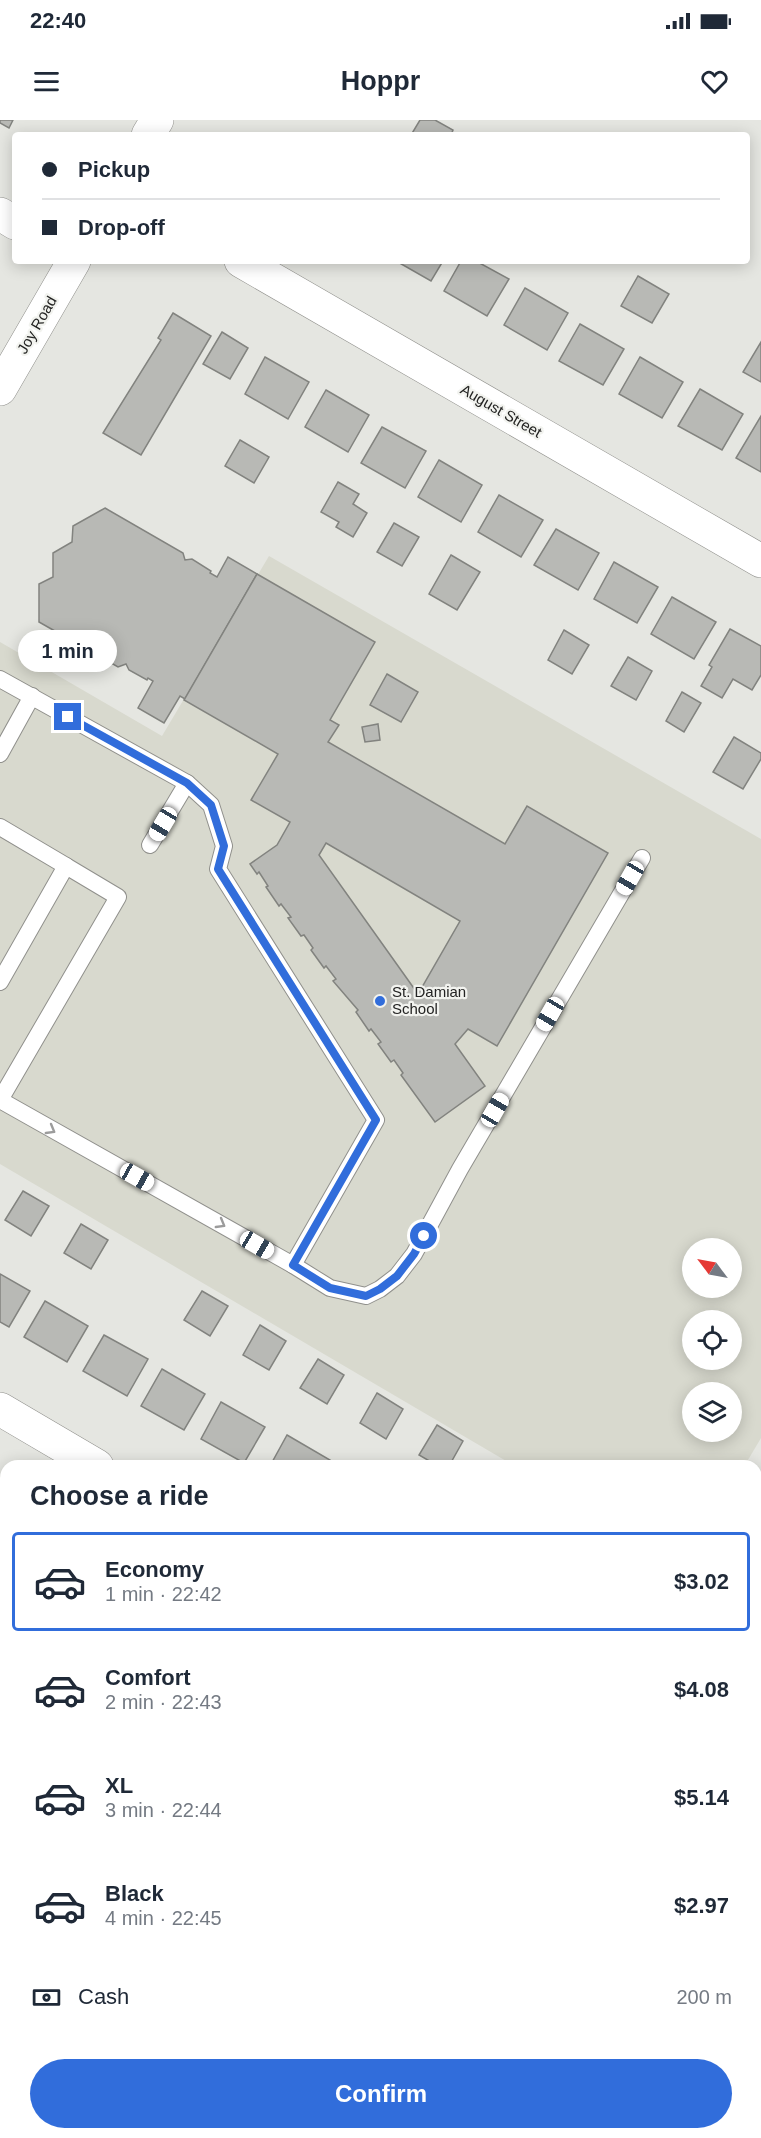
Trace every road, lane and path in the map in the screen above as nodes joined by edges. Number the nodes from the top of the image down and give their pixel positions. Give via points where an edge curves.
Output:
1 (72, 264) edge
2 (246, 264) edge
3 (0, 389) edge
4 (761, 561) edge
5 (0, 679) edge
6 (32, 696) junction
7 (0, 754) edge
8 (187, 783) junction
9 (0, 826) edge
10 (150, 845) dead end
11 (642, 858) dead end
12 (66, 866) junction
13 (0, 982) edge
14 (0, 1100) edge
15 (293, 1265) junction
16 (0, 1409) edge
17 (87, 1460) edge

1 - 3 street, Joy Road
2 - 4 street, August Street
5 - 6 lane
6 - 7 lane
6 - 8 lane
8 - 10 lane
8 - 15 lane via 211,805 224,846 218,869 376,1120
9 - 12 lane
11 - 15 lane via 414,1254 397,1276 366,1296 330,1288
12 - 13 lane
12 - 14 lane via 118,897
14 -> 15 lane
16 - 17 street

